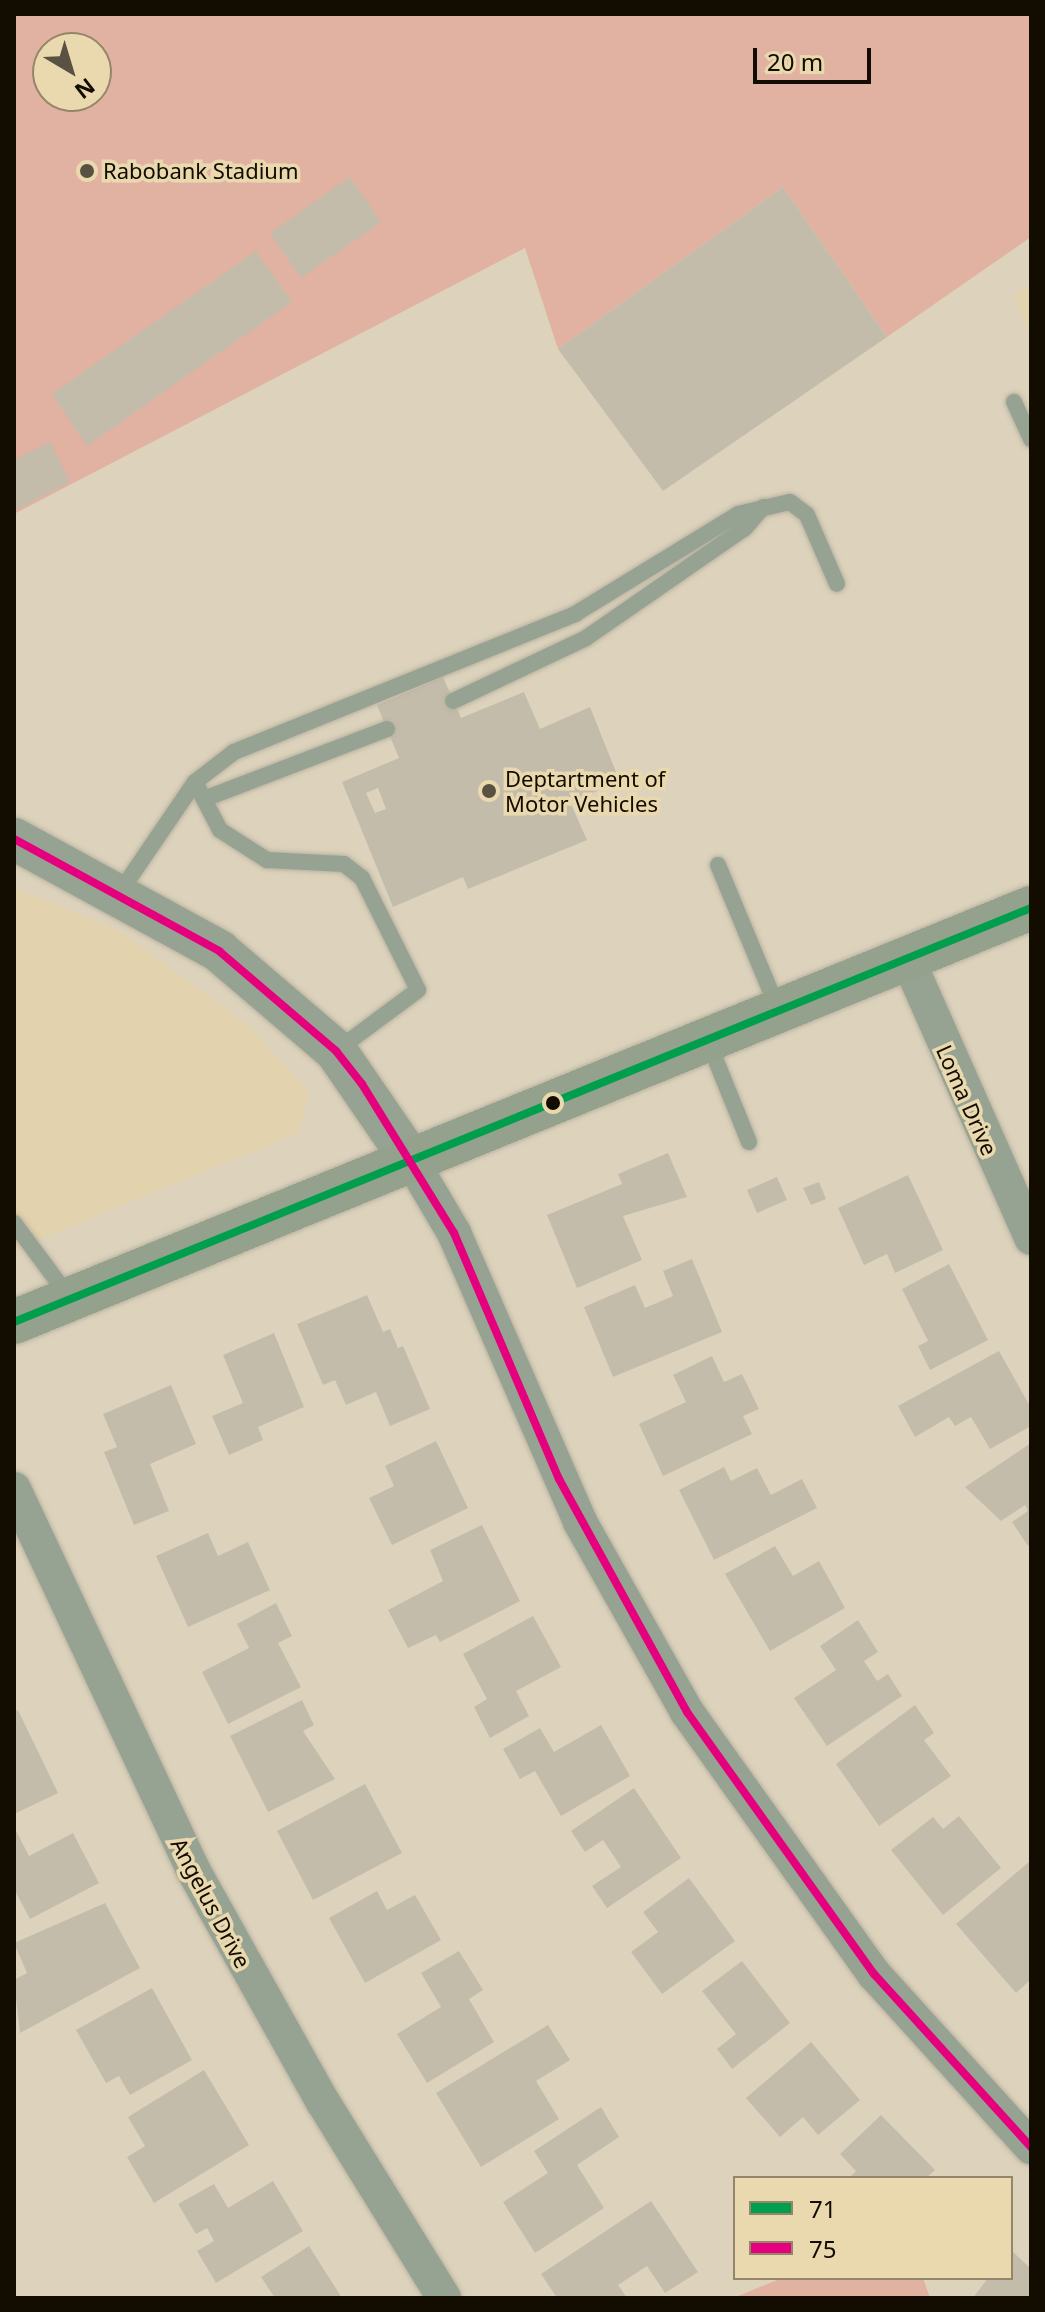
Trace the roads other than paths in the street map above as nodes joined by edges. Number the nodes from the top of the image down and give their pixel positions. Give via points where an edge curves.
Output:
1 (1014, 402) dead end
2 (1031, 439) edge
3 (763, 507) junction
4 (837, 584) dead end
5 (453, 701) dead end
6 (387, 729) dead end
7 (195, 782) junction
8 (204, 799) junction
9 (14, 839) edge
10 (718, 865) dead end
11 (120, 892) junction
12 (1031, 908) edge
13 (908, 960) junction
14 (779, 1011) junction
15 (708, 1041) junction
16 (336, 1051) junction
17 (749, 1142) dead end
18 (411, 1160) junction
19 (14, 1223) edge
20 (1031, 1238) edge
21 (70, 1299) junction
22 (14, 1322) edge
23 (14, 1489) edge
24 (1031, 2147) edge
25 (444, 2298) edge

1 - 2 lane
3 - 4 lane via 790,502 807,515
3 - 5 lane via 745,528 586,638
3 - 7 lane via 738,514 575,614 234,752
6 - 8 lane
7 - 8 lane
7 - 11 lane
8 - 16 lane via 220,830 267,860 344,864 362,878 418,990
9 - 11 street
10 - 14 lane
11 - 16 street via 219,951
12 - 13 main road
13 - 14 main road
13 - 20 street, Loma Drive
14 - 15 main road
15 - 17 lane
15 - 18 main road
16 - 18 street
18 - 21 main road
18 - 24 street via 454,1233 580,1522 687,1712 866,1964
19 - 21 lane
21 - 22 main road
23 - 25 street, Angelus Drive via 192,1868 323,2102

